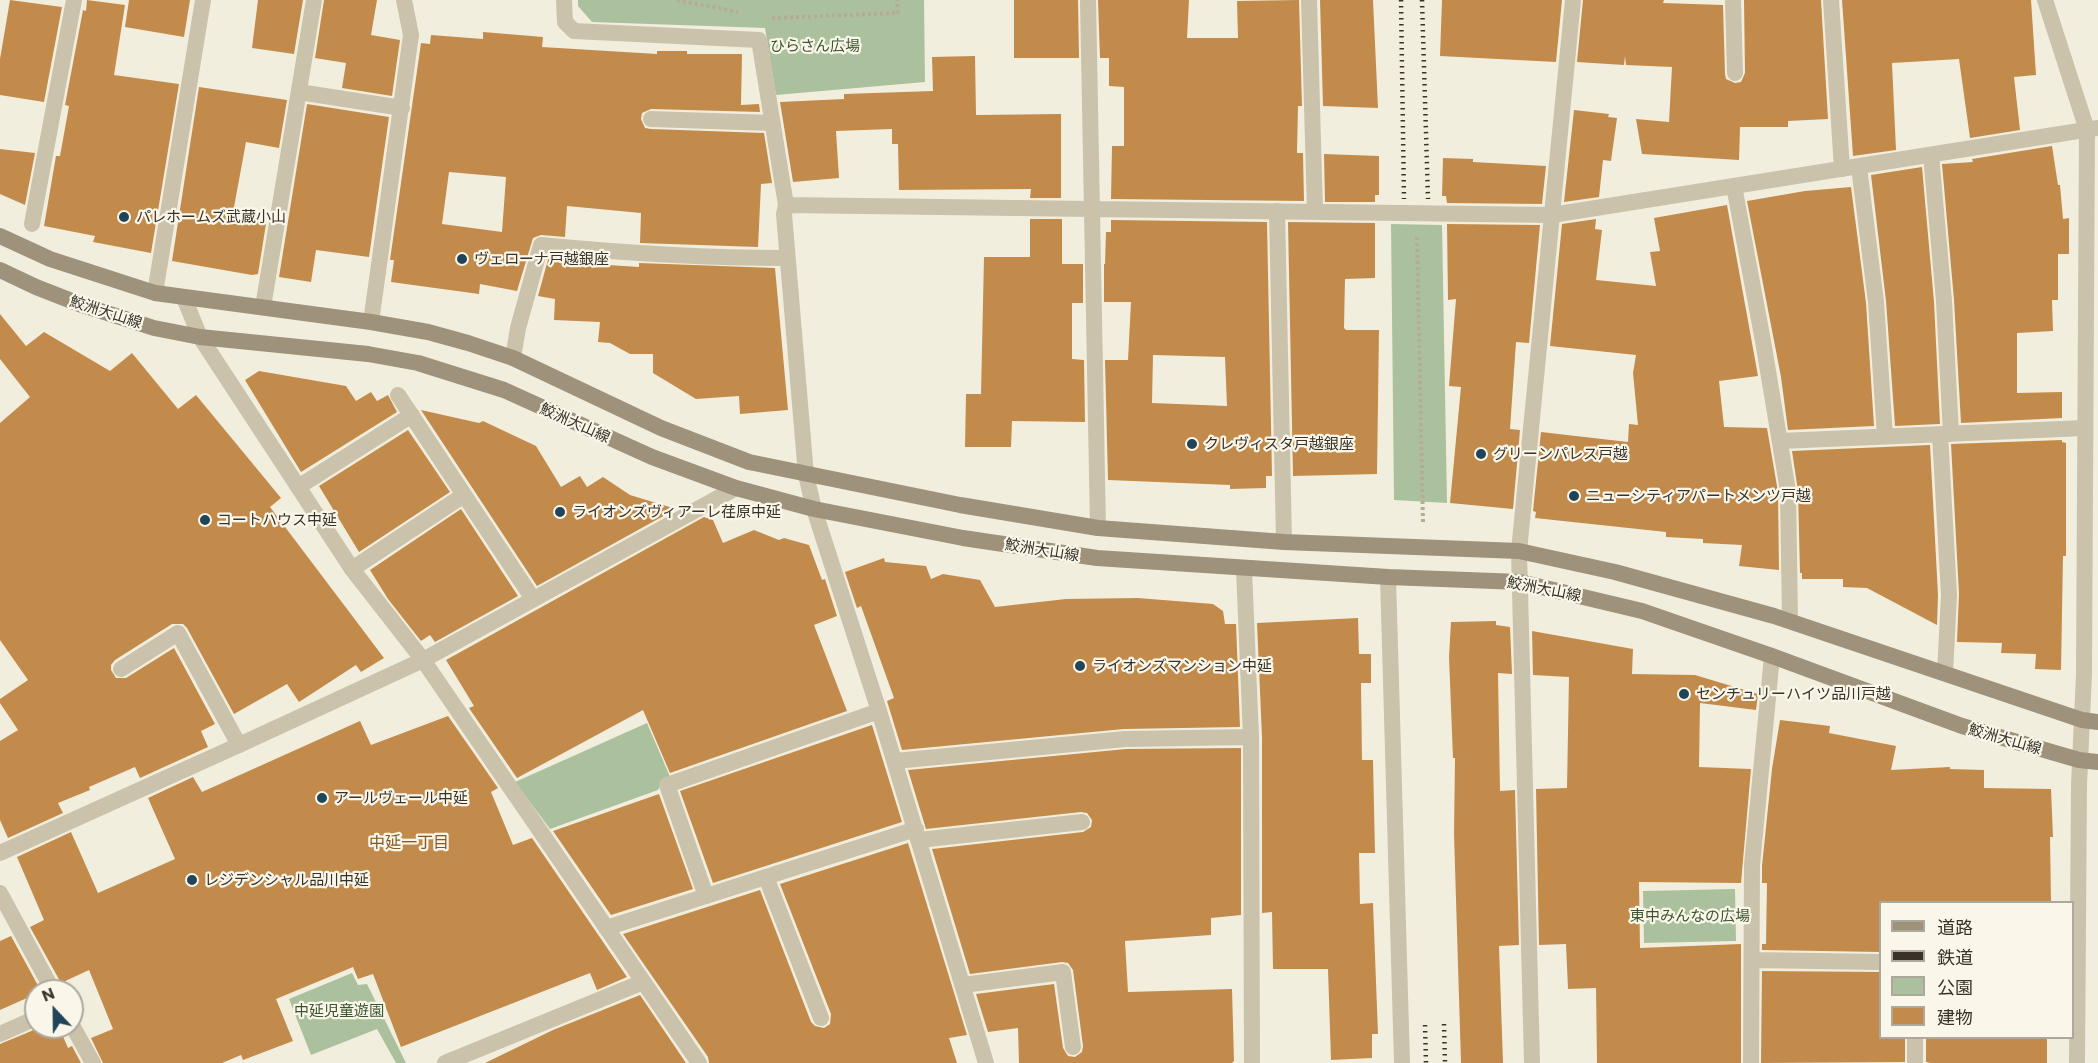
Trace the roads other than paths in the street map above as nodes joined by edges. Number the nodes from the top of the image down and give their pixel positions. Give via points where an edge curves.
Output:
1 (74, 0) edge
2 (203, 0) edge
3 (314, 0) edge
4 (404, 0) edge
5 (564, 0) edge
6 (1088, 0) edge
7 (1309, 0) edge
8 (1573, 0) edge
9 (1733, 0) edge
10 (1831, 0) edge
11 (2045, 0) edge
12 (1735, 73) dead end
13 (299, 92) junction
14 (402, 108) junction
15 (651, 119) dead end
16 (772, 123) junction
17 (2093, 129) edge
18 (1931, 155) junction
19 (1859, 167) junction
20 (1842, 169) junction
21 (1734, 186) junction
22 (786, 206) junction
23 (1093, 209) junction
24 (1278, 211) junction
25 (1315, 211) junction
26 (1552, 215) junction
27 (32, 224) dead end
28 (0, 236) edge
29 (787, 258) junction
30 (0, 270) edge
31 (155, 293) junction
32 (184, 298) junction
33 (263, 307) junction
34 (371, 322) junction
35 (200, 337) junction
36 (513, 358) junction
37 (399, 395) dead end
38 (411, 415) junction
39 (2085, 428) junction
40 (1945, 434) junction
41 (1885, 436) junction
42 (1780, 441) junction
43 (806, 475) junction
44 (298, 487) junction
45 (736, 488) junction
46 (464, 495) junction
47 (814, 508) junction
48 (1098, 528) junction
49 (1284, 542) junction
50 (1519, 551) junction
51 (352, 569) junction
52 (1244, 569) junction
53 (1388, 577) junction
54 (1520, 582) junction
55 (532, 599) junction
56 (1790, 621) junction
57 (1772, 656) junction
58 (423, 660) junction
59 (121, 669) dead end
60 (1945, 674) junction
61 (879, 711) junction
62 (2090, 721) edge
63 (1251, 737) junction
64 (239, 745) junction
65 (2079, 760) junction
66 (895, 761) junction
67 (2098, 762) edge
68 (1082, 822) dead end
69 (917, 835) junction
70 (0, 853) edge
71 (766, 877) junction
72 (0, 893) edge
73 (706, 896) junction
74 (606, 928) junction
75 (1752, 960) junction
76 (1879, 962) edge
77 (47, 979) edge
78 (643, 982) junction
79 (963, 985) junction
80 (821, 1018) dead end
81 (24, 1023) edge
82 (0, 1034) edge
83 (80, 1039) edge
84 (1915, 1039) edge
85 (1073, 1047) dead end
86 (93, 1063) edge
87 (445, 1063) edge
88 (699, 1063) edge
89 (986, 1063) edge
90 (1252, 1063) edge
91 (1402, 1063) edge
92 (1532, 1063) edge
93 (1751, 1063) edge
94 (1915, 1063) edge
95 (2077, 1063) edge

1 - 27 street
2 - 31 street
3 - 13 street
4 - 14 street via 411,35
5 - 16 street via 565,22 574,32 759,40
6 - 23 street
7 - 25 street
8 - 26 street
9 - 12 street
10 - 20 street
11 - 17 street
13 - 14 street
13 - 33 street
14 - 34 street
15 - 16 street
16 - 22 street
17 - 18 street
17 - 39 street
18 - 19 street
18 - 40 street via 1944,301
19 - 20 street
19 - 41 street via 1876,302
20 - 21 street
21 - 26 street
21 - 42 street
22 - 23 street
22 - 29 street
23 - 24 street
23 - 48 street
24 - 25 street
24 - 49 street
25 - 26 street
26 - 50 street
28 - 31 main road, 鮫洲大山線 via 50,259
29 - 36 street via 700,257 541,245
29 - 43 street
30 - 35 main road, 鮫洲大山線 via 82,305 154,328
31 - 32 main road, 鮫洲大山線
32 - 33 main road, 鮫洲大山線
32 - 35 street
33 - 34 main road, 鮫洲大山線
34 - 36 main road, 鮫洲大山線 via 428,332
35 - 44 street
35 - 45 main road, 鮫洲大山線 via 368,354 418,363 504,390 652,457
36 - 43 main road, 鮫洲大山線 via 707,447 749,462
37 - 38 street
38 - 44 street
38 - 46 street
39 - 40 street
39 - 62 street
40 - 41 street
40 - 60 street
41 - 42 street
42 - 56 street via 1788,491
43 - 47 street
43 - 48 main road, 鮫洲大山線
44 - 51 street
45 - 47 main road, 鮫洲大山線
45 - 55 street
46 - 51 street
46 - 55 street
47 - 52 main road, 鮫洲大山線 via 963,538 1097,558
47 - 61 street
48 - 49 main road, 鮫洲大山線
49 - 50 main road, 鮫洲大山線
50 - 54 street
50 - 56 main road, 鮫洲大山線 via 1615,572
51 - 58 street
52 - 53 main road, 鮫洲大山線
52 - 63 street
53 - 54 main road, 鮫洲大山線
53 - 91 street
54 - 57 main road, 鮫洲大山線 via 1642,610
54 - 92 street
55 - 58 street
56 - 60 main road, 鮫洲大山線
57 - 65 main road, 鮫洲大山線 via 1962,726
57 - 75 street via 1752,865
58 - 64 street
58 - 74 street
59 - 64 street via 178,633
60 - 62 main road, 鮫洲大山線
61 - 66 street
61 - 73 street via 668,785
62 - 65 street
63 - 66 street via 1125,739
63 - 90 street
64 - 70 street
65 - 67 main road, 鮫洲大山線
65 - 95 street
66 - 69 street
68 - 69 street
69 - 71 street
69 - 79 street
71 - 73 street
71 - 80 street
72 - 77 street
73 - 74 street
74 - 78 street
75 - 76 street
75 - 93 street
78 - 87 street
78 - 88 street
79 - 85 street via 1063,972
79 - 89 street
81 - 82 street
83 - 86 street
84 - 94 street

